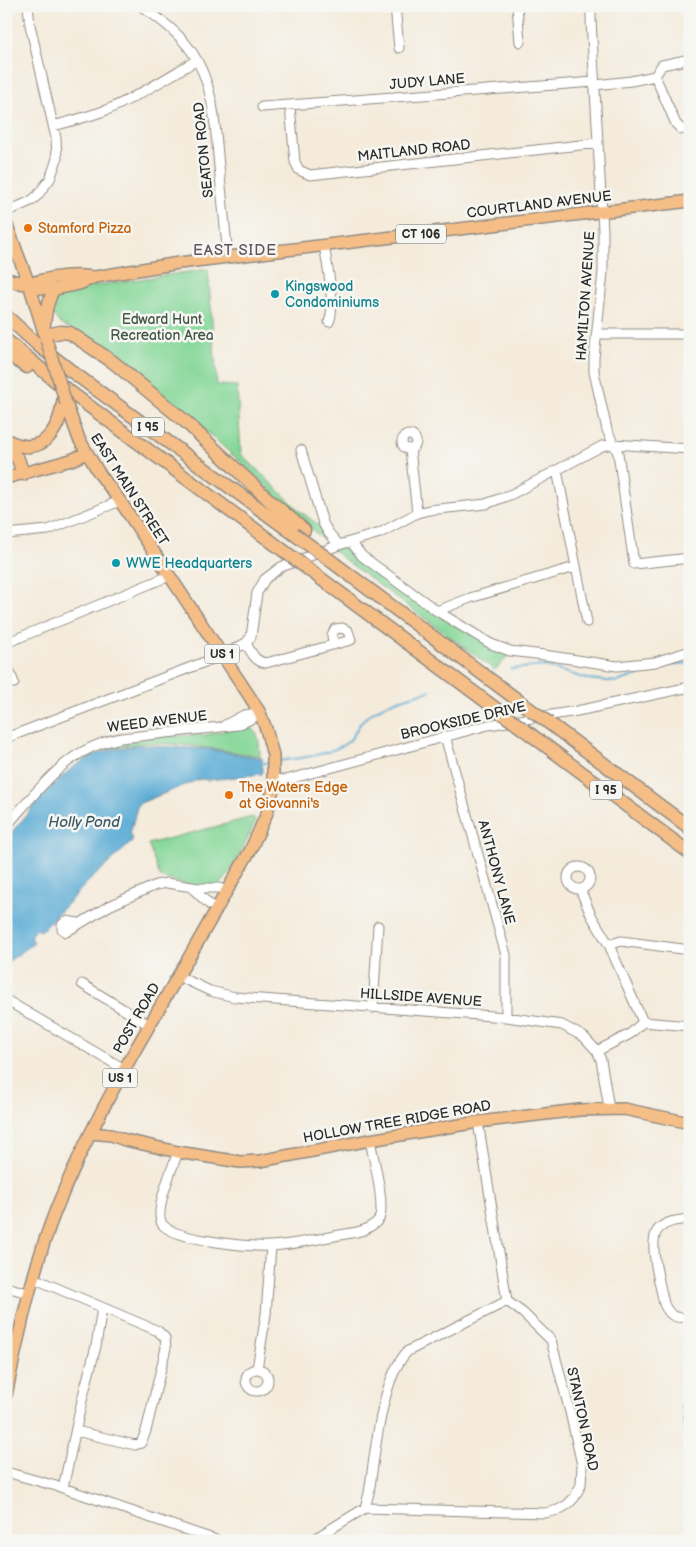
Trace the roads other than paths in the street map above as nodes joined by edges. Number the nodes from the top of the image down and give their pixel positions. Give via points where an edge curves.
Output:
1 (28, 6) edge
2 (141, 6) edge
3 (395, 6) edge
4 (517, 6) edge
5 (591, 6) edge
6 (520, 42) dead end
7 (398, 48) dead end
8 (690, 59) edge
9 (196, 60) junction
10 (655, 76) junction
11 (595, 83) junction
12 (290, 106) junction
13 (262, 107) dead end
14 (53, 126) junction
15 (690, 130) edge
16 (598, 144) junction
17 (690, 201) edge
18 (603, 211) junction
19 (6, 212) edge
20 (6, 223) edge
21 (6, 232) edge
22 (324, 245) junction
23 (228, 257) junction
24 (6, 258) edge
25 (6, 279) edge
26 (78, 279) junction
27 (29, 284) junction
28 (53, 290) junction
29 (6, 316) edge
30 (329, 322) dead end
31 (596, 334) junction
32 (690, 334) edge
33 (45, 335) junction
34 (6, 340) edge
35 (6, 353) edge
36 (65, 399) junction
37 (6, 440) edge
38 (138, 443) junction
39 (613, 444) junction
40 (6, 447) edge
41 (410, 449) dead end
42 (690, 449) edge
43 (301, 450) dead end
44 (87, 453) junction
45 (557, 470) junction
46 (23, 474) junction
47 (6, 478) edge
48 (120, 502) junction
49 (417, 513) junction
50 (299, 532) junction
51 (6, 534) edge
52 (351, 542) junction
53 (339, 545) junction
54 (690, 558) edge
55 (575, 567) junction
56 (169, 576) junction
57 (437, 612) junction
58 (587, 622) dead end
59 (6, 643) edge
60 (246, 643) junction
61 (333, 645) dead end
62 (690, 651) edge
63 (223, 655) junction
64 (6, 662) edge
65 (14, 683) dead end
66 (690, 687) edge
67 (260, 712) junction
68 (445, 736) junction
69 (6, 738) edge
70 (273, 777) junction
71 (6, 826) edge
72 (689, 827) edge
73 (690, 853) edge
74 (191, 887) junction
75 (580, 889) dead end
76 (226, 891) junction
77 (217, 909) junction
78 (78, 923) dead end
79 (378, 926) dead end
80 (609, 945) junction
81 (690, 950) edge
82 (178, 976) junction
83 (82, 984) dead end
84 (6, 1000) edge
85 (373, 1008) junction
86 (506, 1017) junction
87 (643, 1022) junction
88 (149, 1025) junction
89 (690, 1026) edge
90 (597, 1051) junction
91 (124, 1069) junction
92 (609, 1108) junction
93 (98, 1119) junction
94 (478, 1122) junction
95 (690, 1123) edge
96 (91, 1133) junction
97 (111, 1135) junction
98 (370, 1140) junction
99 (178, 1152) junction
100 (690, 1219) edge
101 (271, 1246) junction
102 (33, 1278) junction
103 (6, 1287) edge
104 (28, 1293) junction
105 (507, 1301) junction
106 (102, 1308) junction
107 (690, 1317) edge
108 (257, 1369) dead end
109 (6, 1394) edge
110 (690, 1404) edge
111 (690, 1426) edge
112 (76, 1432) junction
113 (6, 1472) edge
114 (63, 1488) junction
115 (365, 1508) junction
116 (219, 1541) edge
117 (311, 1541) edge

1 - 14 street
2 - 9 street, SEATON ROAD via 175,32
3 - 7 street
4 - 6 street
5 - 11 street, HAMILTON AVENUE
8 - 10 street via 662,65
9 - 14 street via 111,108
9 - 23 street, SEATON ROAD via 214,110
10 - 11 street, JUDY LANE
10 - 15 street via 676,124 681,129
11 - 12 street, JUDY LANE
11 - 16 street, HAMILTON AVENUE
12 - 13 street, JUDY LANE
12 - 16 street, MAITLAND ROAD via 295,162 300,170 310,175
14 - 19 street via 57,150 50,179 31,201
16 - 18 street, HAMILTON AVENUE
17 - 18 main road, COURTLAND AVENUE / CT 106
18 - 22 main road, COURTLAND AVENUE / CT 106
18 - 31 street, HAMILTON AVENUE via 603,272
20 - 27 main road, EAST MAIN STREET / US 1
21 - 24 highway via 9,247
22 - 23 main road, COURTLAND AVENUE / CT 106
22 - 30 street via 332,315
23 - 26 main road, COURTLAND AVENUE / CT 106
25 - 27 highway
26 - 27 main road, COURTLAND AVENUE / CT 106 via 47,279
26 - 28 main road, COURTLAND AVENUE / CT 106
27 - 28 main road, COURTLAND AVENUE / CT 106
27 - 33 main road, EAST MAIN STREET / US 1
28 - 33 main road via 47,307
29 - 50 highway, I 95 via 71,371
31 - 32 street
31 - 39 street, HAMILTON AVENUE via 594,372
33 - 36 main road, EAST MAIN STREET / US 1, bridge
33 - 50 highway via 70,333 99,351 187,423
34 - 38 highway, I 95
35 - 38 highway
36 - 37 highway via 58,423 47,439 28,446
36 - 44 main road, EAST MAIN STREET / US 1
38 - 73 highway, I 95, bridge
39 - 42 street
39 - 45 street via 602,446
39 - 54 street, HAMILTON AVENUE via 618,453 634,564
40 - 46 highway via 18,459
41 - 49 street
43 - 53 street via 323,523
44 - 46 main road
44 - 48 main road, EAST MAIN STREET / US 1
45 - 49 street via 486,504
45 - 55 street
46 - 47 main road
48 - 51 street via 48,530
48 - 56 main road, EAST MAIN STREET / US 1
49 - 52 street via 380,532
50 - 72 highway, I 95, bridge via 331,561
52 - 53 street
52 - 57 street via 362,556
53 - 60 street via 281,567 265,579 257,593 253,630
55 - 57 street via 470,598
55 - 58 street
56 - 59 street
56 - 63 main road, EAST MAIN STREET / US 1
57 - 62 street via 510,651 617,666 655,662
60 - 61 street via 256,659 264,663
60 - 63 street
63 - 67 main road, EAST MAIN STREET / US 1
63 - 69 street
64 - 65 street
66 - 68 street, BROOKSIDE DRIVE
67 - 70 main road, EAST MAIN STREET / US 1 via 273,755
67 - 71 street, WEED AVENUE via 238,725 120,738 85,749 60,767
68 - 70 street, BROOKSIDE DRIVE via 286,780
68 - 86 street, ANTHONY LANE via 506,955
70 - 76 main road, POST ROAD / US 1 via 270,803 261,827
74 - 76 street
74 - 77 street
74 - 78 street via 167,883 156,885
75 - 80 street
76 - 77 main road, POST ROAD / US 1
77 - 82 main road, POST ROAD / US 1
79 - 85 street
80 - 81 street via 621,941
80 - 87 street
82 - 85 street, HILLSIDE AVENUE via 210,991 235,997
82 - 88 main road, POST ROAD / US 1
83 - 88 street
84 - 91 street
85 - 86 street, HILLSIDE AVENUE
86 - 90 street, HILLSIDE AVENUE via 562,1025 584,1037
87 - 89 street
87 - 90 street via 630,1034
88 - 91 main road, POST ROAD / US 1
90 - 92 street
91 - 93 main road, POST ROAD / US 1
92 - 94 main road, HOLLOW TREE RIDGE ROAD
92 - 95 main road, HOLLOW TREE RIDGE ROAD
93 - 96 main road, POST ROAD / US 1
93 - 97 main road via 107,1126
94 - 98 main road, HOLLOW TREE RIDGE ROAD
94 - 105 street
96 - 97 main road, HOLLOW TREE RIDGE ROAD
96 - 102 main road, POST ROAD / US 1 via 54,1213
97 - 99 main road, HOLLOW TREE RIDGE ROAD
98 - 99 main road, HOLLOW TREE RIDGE ROAD via 260,1161 232,1161
98 - 101 street via 381,1198 381,1211 376,1223 362,1230
99 - 101 street via 160,1207 163,1226 190,1237
100 - 107 street via 675,1221 658,1230 654,1249 667,1311 677,1319
101 - 108 street via 266,1314
102 - 104 main road, POST ROAD / US 1
102 - 106 street
103 - 104 street
104 - 109 main road, POST ROAD / US 1
105 - 115 street via 408,1350 402,1356 389,1382
105 - 115 street, STANTON ROAD via 551,1340 582,1465 581,1485 574,1498 558,1510 545,1513
106 - 112 street
106 - 112 street via 158,1331 165,1338 166,1348 141,1443 135,1445
110 - 111 street
112 - 114 street
113 - 114 street
114 - 116 street
115 - 117 street

